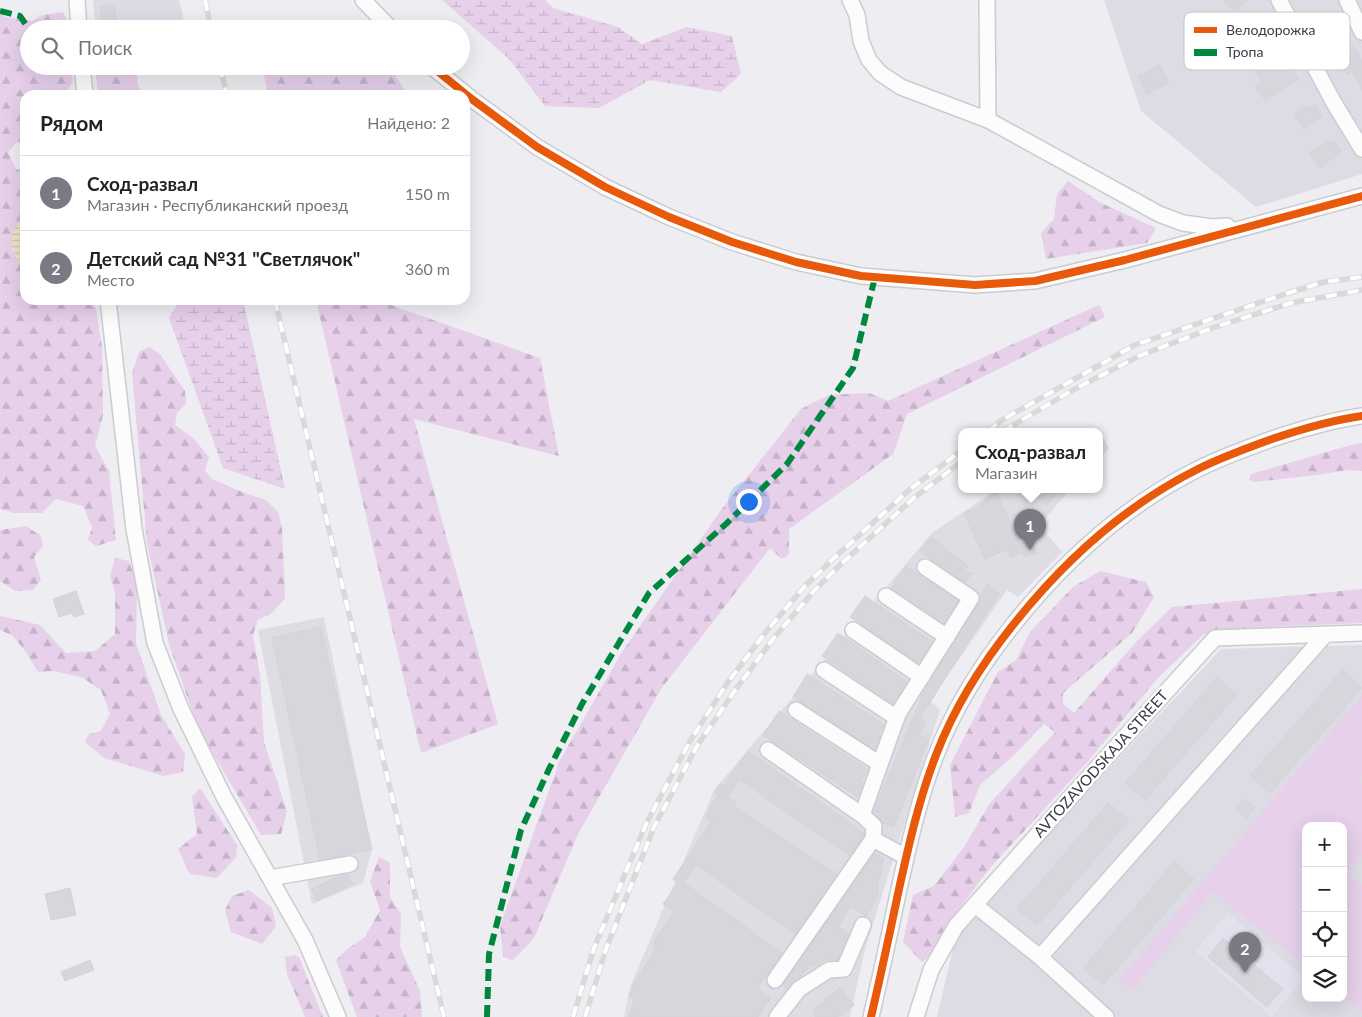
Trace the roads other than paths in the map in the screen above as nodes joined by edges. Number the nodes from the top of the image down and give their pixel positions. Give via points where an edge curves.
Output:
1 (76, 0) edge
2 (364, 0) edge
3 (850, 0) edge
4 (987, 0) edge
5 (1280, 0) edge
6 (1347, 0) edge
7 (856, 7) edge
8 (1286, 12) edge
9 (78, 20) edge
10 (383, 20) edge
11 (1362, 32) edge
12 (1316, 70) edge
13 (83, 75) edge
14 (442, 75) edge
15 (84, 90) edge
16 (461, 90) edge
17 (470, 98) edge
18 (988, 120) junction
19 (1362, 149) edge
20 (1362, 196) edge
21 (1254, 224) junction
22 (109, 305) edge
23 (1362, 416) edge
24 (925, 567) dead end
25 (886, 596) dead end
26 (853, 630) dead end
27 (1362, 633) edge
28 (1326, 634) junction
29 (947, 637) junction
30 (824, 670) dead end
31 (922, 677) junction
32 (796, 710) dead end
33 (897, 718) junction
34 (768, 750) dead end
35 (880, 764) junction
36 (862, 815) junction
37 (873, 839) junction
38 (906, 857) junction
39 (350, 864) dead end
40 (270, 878) junction
41 (975, 905) junction
42 (863, 925) dead end
43 (1040, 957) junction
44 (776, 980) dead end
45 (338, 1017) edge
46 (777, 1017) edge
47 (871, 1017) edge
48 (916, 1017) edge
49 (1106, 1017) edge

1 - 9 street
2 - 10 street
3 - 7 street
4 - 18 street
5 - 8 street
6 - 11 street
7 - 18 street via 861,41 869,60 880,73 901,87
12 - 19 street
13 - 15 street
14 - 16 street
17 - 21 street via 537,146 605,187 669,217 732,242 796,262 861,276 975,285 1035,281
18 - 21 street via 1159,214 1183,223 1212,227
20 - 21 street
22 - 40 street via 134,529 155,643 181,709 224,797
23 - 38 street via 1293,432 1198,469 1111,525 1065,568 1030,604 1000,642 953,716 936,756
24 - 29 street via 972,598
25 - 29 street
26 - 31 street
27 - 28 street, AVTOZAVODSKAJA STREET
28 - 41 street, AVTOZAVODSKAJA STREET via 1215,638
28 - 43 street
29 - 31 street
30 - 33 street
31 - 33 street
32 - 35 street
33 - 35 street
34 - 36 street
35 - 36 street
36 - 37 street via 874,826
37 - 38 street
37 - 44 street
38 - 47 street
39 - 40 street
40 - 45 street via 305,940
41 - 43 street
41 - 48 street, AVTOZAVODSKAJA STREET via 956,926 932,970
42 - 46 street via 844,969 829,970 799,989
43 - 49 street

